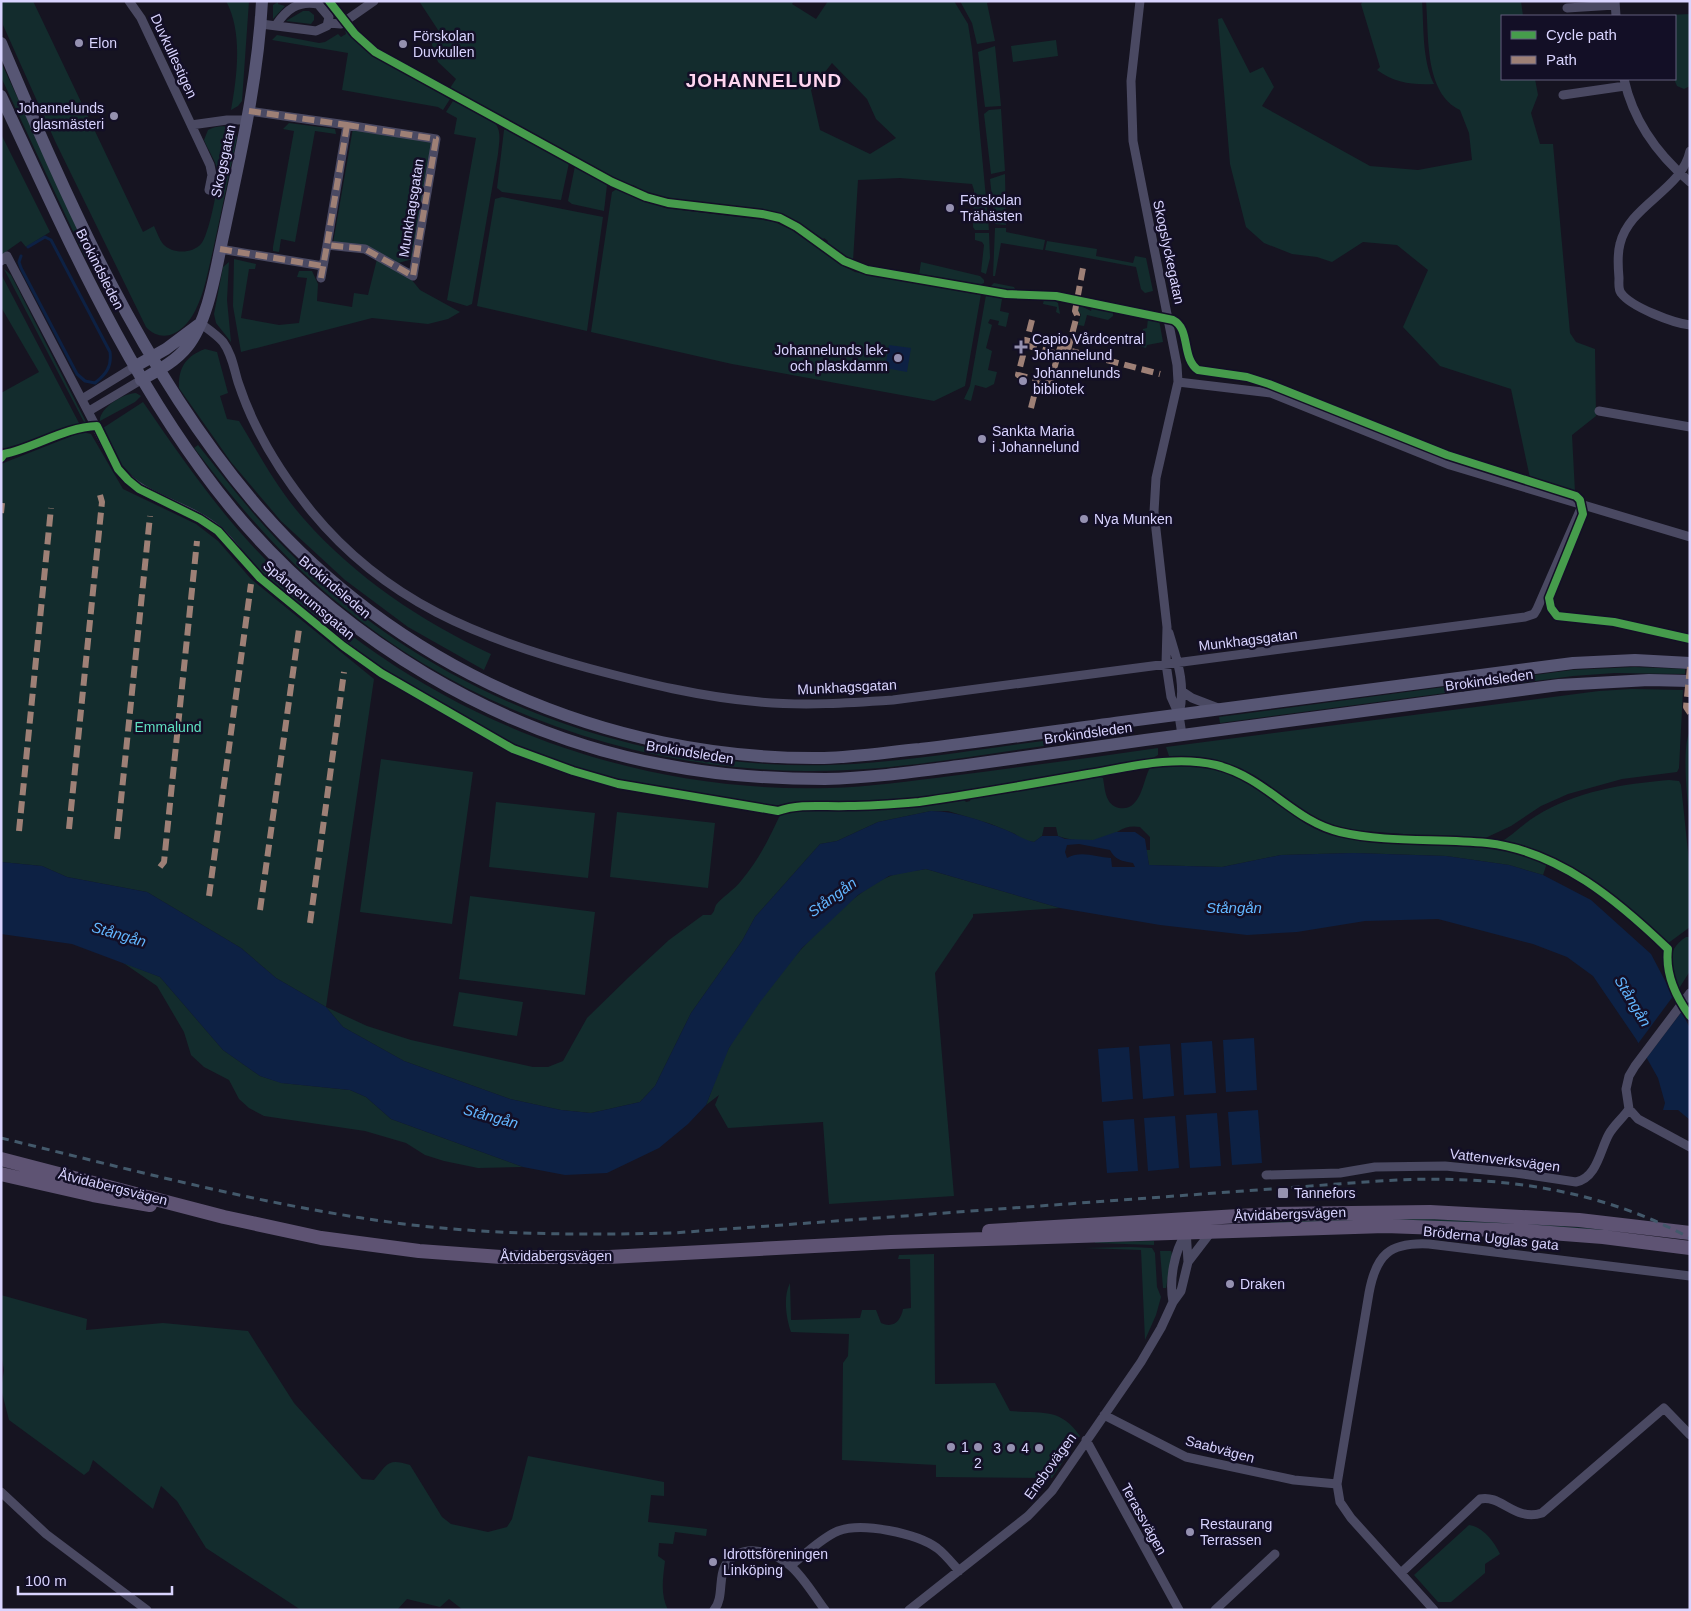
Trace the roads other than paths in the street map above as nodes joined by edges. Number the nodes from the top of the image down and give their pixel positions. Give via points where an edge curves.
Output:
1 (129, 1) edge
2 (262, 1) edge
3 (374, 1) edge
4 (1140, 1) edge
5 (1615, 3) edge
6 (1567, 8) dead end
7 (328, 23) junction
8 (261, 24) junction
9 (276, 25) junction
10 (1, 44) edge
11 (1624, 82) edge
12 (1563, 95) dead end
13 (1, 96) edge
14 (248, 115) junction
15 (191, 125) junction
16 (348, 125) junction
17 (1690, 151) edge
18 (1679, 173) junction
19 (1690, 182) edge
20 (209, 190) dead end
21 (327, 245) junction
22 (220, 250) junction
23 (1, 261) edge
24 (323, 266) junction
25 (321, 278) dead end
26 (200, 323) junction
27 (1690, 325) edge
28 (140, 335) junction
29 (180, 338) junction
30 (152, 357) junction
31 (134, 368) junction
32 (160, 369) junction
33 (141, 380) junction
34 (1178, 382) junction
35 (82, 399) junction
36 (88, 411) junction
37 (1600, 411) dead end
38 (1690, 427) edge
39 (1582, 506) junction
40 (1690, 537) edge
41 (1167, 627) junction
42 (1178, 662) junction
43 (1690, 663) edge
44 (1166, 664) junction
45 (381, 673) dead end
46 (1690, 681) edge
47 (1183, 692) junction
48 (1223, 709) junction
49 (1179, 715) junction
50 (1182, 735) junction
51 (1690, 993) edge
52 (1629, 1109) junction
53 (1690, 1147) edge
54 (1, 1160) edge
55 (1, 1174) edge
56 (1266, 1175) dead end
57 (224, 1217) junction
58 (1186, 1226) junction
59 (1211, 1232) junction
60 (1690, 1233) edge
61 (1690, 1248) edge
62 (1188, 1262) junction
63 (1690, 1276) edge
64 (1173, 1302) junction
65 (1104, 1415) junction
66 (1690, 1435) edge
67 (1086, 1440) junction
68 (1337, 1484) junction
69 (1, 1492) edge
70 (1275, 1554) dead end
71 (791, 1565) junction
72 (959, 1570) junction
73 (1401, 1573) junction
74 (148, 1610) edge
75 (714, 1610) edge
76 (825, 1610) edge
77 (909, 1610) edge
78 (1178, 1610) edge
79 (1215, 1610) edge
80 (1434, 1610) edge

1 - 15 street, Duvkullestigen via 141,18
2 - 8 main road, Skogsgatan
3 - 7 street via 341,24
4 - 34 street, Skogslyckegatan via 1131,81 1133,141 1172,332
5 - 6 street
7 - 9 street via 324,29 316,31
7 - 9 street via 328,14 318,4 309,2 292,7
8 - 9 street
8 - 14 main road, Skogsgatan
10 - 28 main road, Brokindsleden via 84,229
11 - 12 street
11 - 18 street via 1644,129
13 - 31 main road, Brokindsleden via 74,253
14 - 15 street
14 - 16 street, Munkhagsgatan
14 - 22 main road, Skogsgatan
15 - 20 street, Duvkullestigen via 210,166
16 - 21 street
16 - 21 street, Munkhagsgatan via 436,139 413,276 365,249
17 - 18 street
18 - 19 street
18 - 27 street via 1621,238 1619,284 1623,295 1633,302 1675,322
21 - 24 street
22 - 24 street
22 - 26 main road, Skogsgatan
23 - 35 street, Spångerumsgatan via 8,256
24 - 25 street
26 - 29 main road
26 - 32 main road, Skogsgatan via 187,347
26 - 44 street, Munkhagsgatan via 224,344 250,413 281,470 346,549 399,591 459,625 495,639 548,657 682,691 782,703 893,700
28 - 29 main road via 158,342
28 - 30 main road, Brokindsleden
29 - 30 main road
30 - 31 main road
30 - 32 main road, Brokindsleden
31 - 33 main road, Brokindsleden
31 - 35 street
32 - 33 main road, Skogsgatan
32 - 49 main road, Brokindsleden via 209,445 253,502 333,580 438,657 515,696 584,723 687,748 756,756 822,758 952,745
33 - 36 street
33 - 50 main road, Brokindsleden via 190,454 233,510 324,601 441,682 498,711 561,737 663,765 741,775 823,779 875,776
34 - 39 street via 1271,393 1450,465
34 - 41 street, Skogslyckegatan via 1154,493
35 - 36 street, Spångerumsgatan
36 - 45 street, Spångerumsgatan via 118,469 128,480 214,528 260,578
37 - 38 street
39 - 40 street
39 - 42 street, Munkhagsgatan via 1534,614
41 - 42 street, Skogslyckegatan
41 - 44 street, Skogslyckegatan
42 - 44 street, Munkhagsgatan
42 - 47 street, Skogslyckegatan
43 - 48 main road, Brokindsleden via 1635,660 1573,663
44 - 49 street, Skogslyckegatan via 1171,697
46 - 50 main road, Brokindsleden via 1640,680 1559,685
47 - 48 street, Brokindsleden
47 - 49 street, Skogslyckegatan
48 - 49 main road, Brokindsleden
49 - 50 street, Skogslyckegatan
51 - 52 street via 1629,1076 1626,1089
52 - 53 street via 1638,1119
52 - 56 street, Vattenverksvägen via 1610,1133 1591,1174 1576,1182 1445,1166 1375,1167
54 - 57 main road, Åtvidabergsvägen
55 - 57 main road, Åtvidabergsvägen via 93,1195
57 - 58 main road, Åtvidabergsvägen via 361,1244 501,1257 656,1255
58 - 59 main road, Åtvidabergsvägen
58 - 60 main road, Åtvidabergsvägen via 1318,1213 1430,1212 1561,1219
58 - 62 street, Ensbovägen
58 - 64 street, Ensbovägen via 1170,1288
59 - 61 main road, Åtvidabergsvägen via 1434,1227 1560,1234
59 - 62 street, Ensbovägen
62 - 64 street, Ensbovägen via 1181,1291
63 - 68 street, Bröderna Ugglas gata via 1429,1244 1392,1248 1380,1261 1372,1280
64 - 65 street, Ensbovägen via 1156,1336
65 - 67 street, Ensbovägen
65 - 68 street, Saabvägen via 1186,1457 1294,1480
66 - 73 street via 1664,1408 1542,1513 1525,1515 1491,1499 1480,1499
67 - 72 street, Ensbovägen via 1036,1509
67 - 78 street, Terassvägen
68 - 73 street, Bröderna Ugglas gata via 1340,1502 1351,1518
69 - 74 street via 46,1534
70 - 79 street
71 - 72 street via 836,1532 857,1527 899,1534 937,1548
71 - 75 street via 775,1554 743,1552 728,1561 724,1568 718,1605
71 - 76 street
72 - 77 street, Ensbovägen
73 - 80 street, Bröderna Ugglas gata

